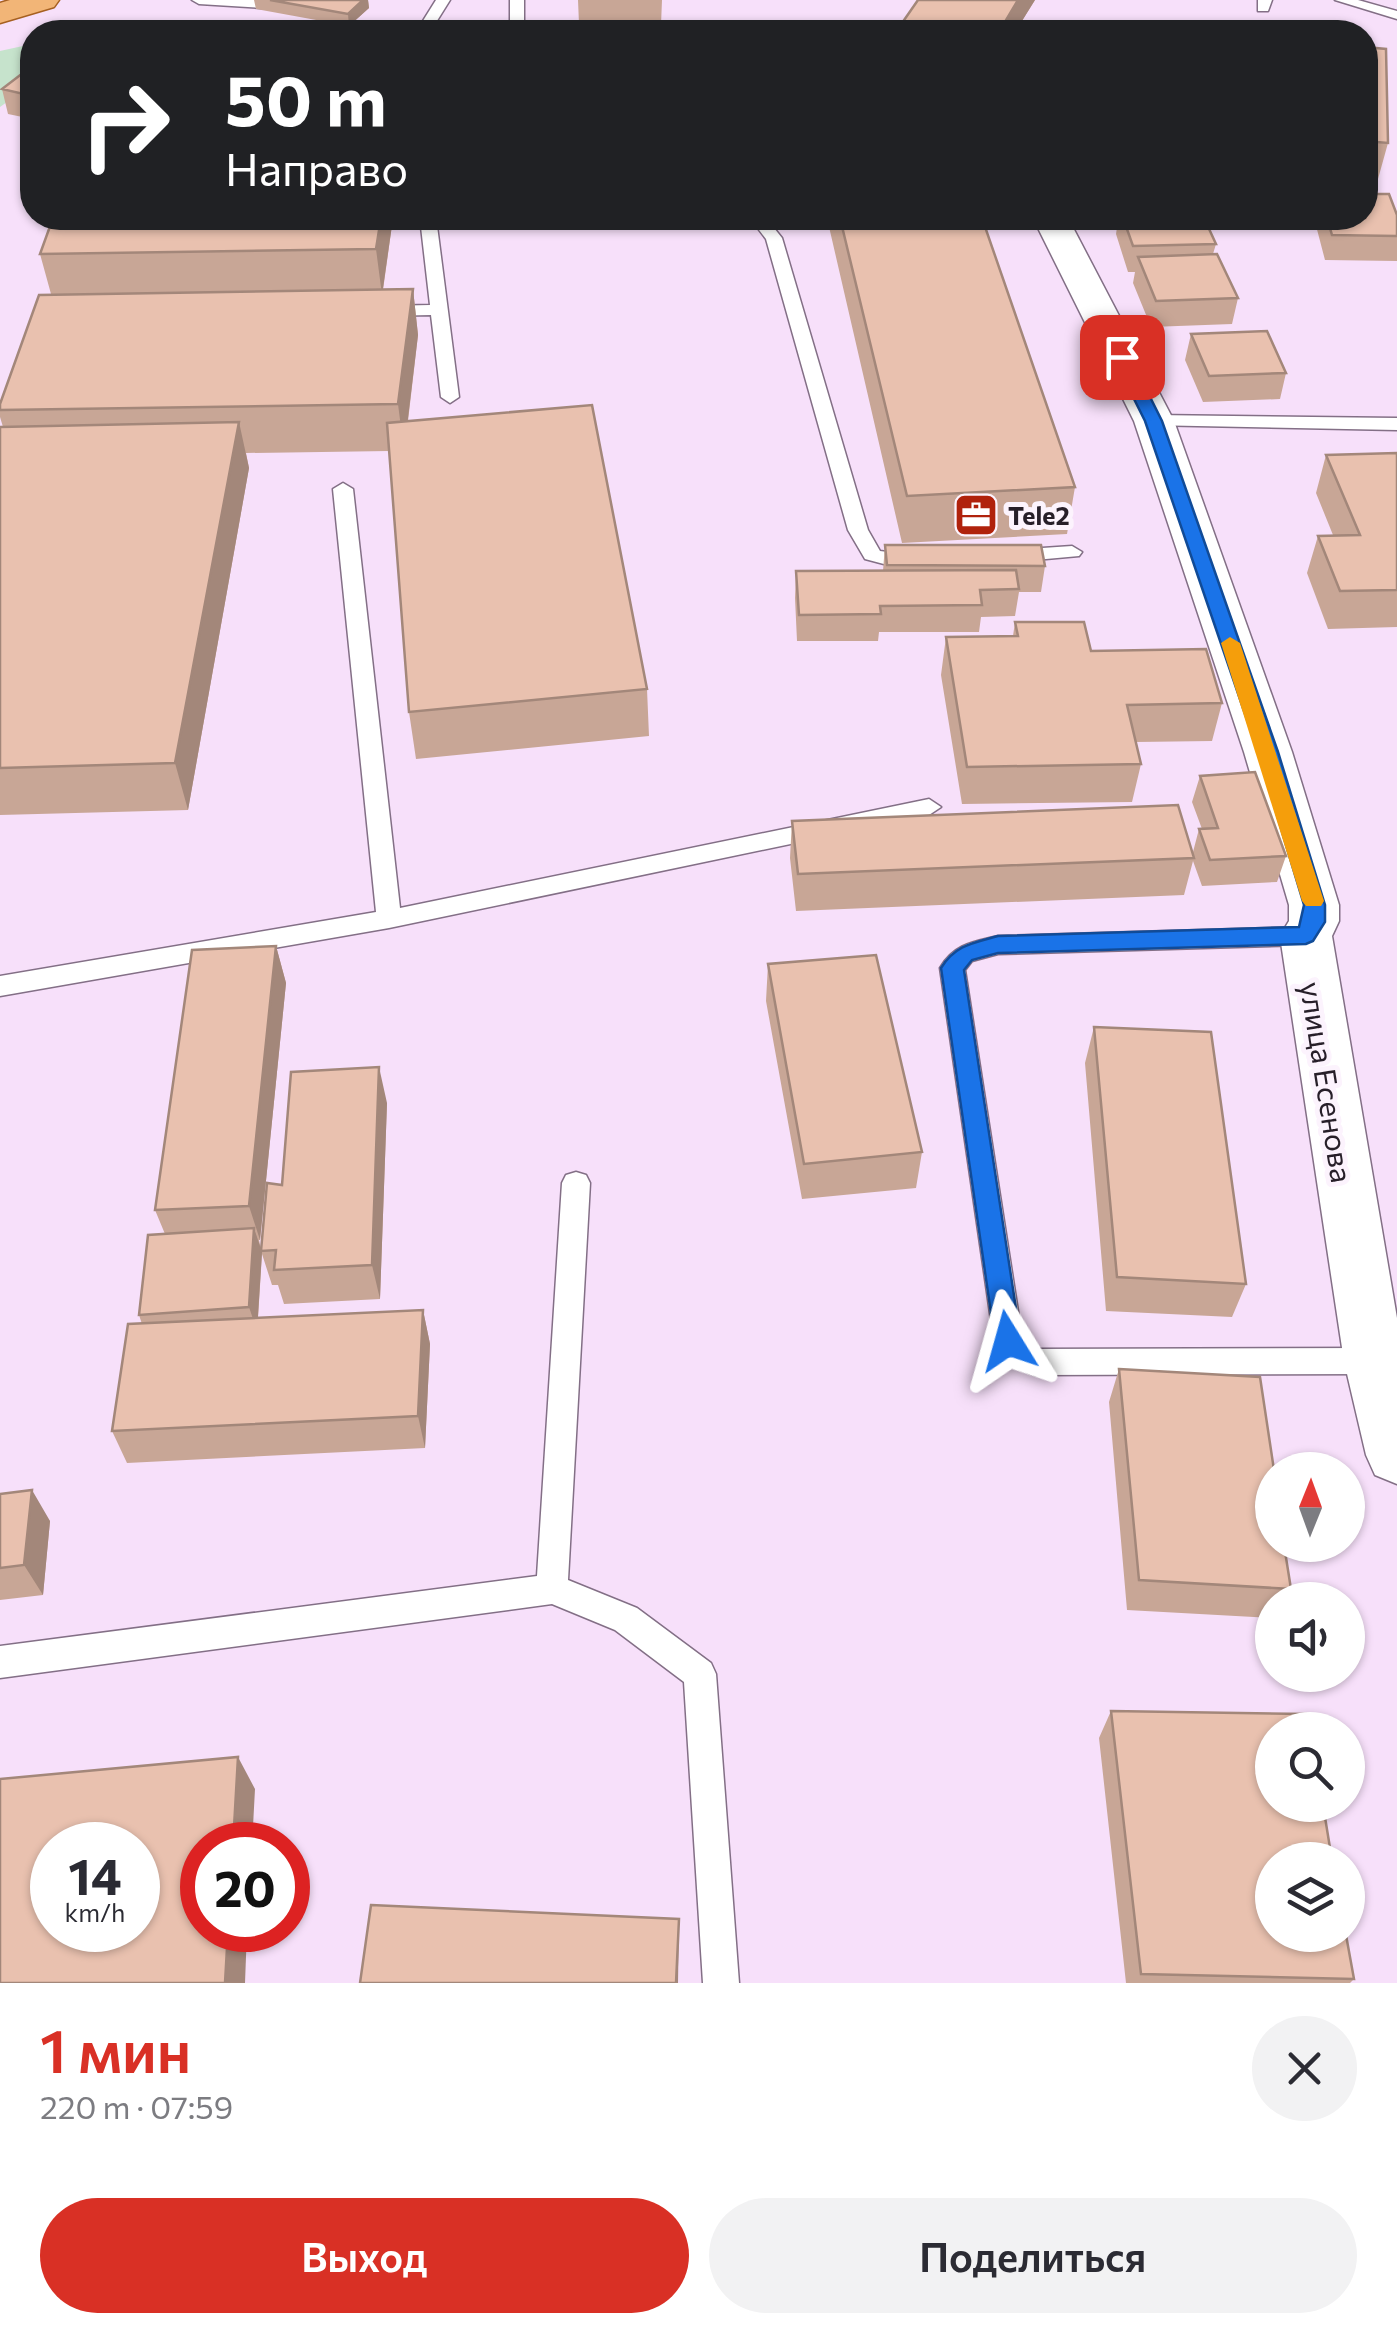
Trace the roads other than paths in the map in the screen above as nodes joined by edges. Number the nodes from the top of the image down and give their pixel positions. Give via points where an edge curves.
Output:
1 (43, 0) edge
2 (199, 0) edge
3 (1342, 0) edge
4 (262, 4) dead end
5 (0, 13) edge
6 (1397, 15) edge
7 (429, 230) edge
8 (768, 230) edge
9 (1058, 230) edge
10 (439, 310) junction
11 (363, 312) edge
12 (450, 397) dead end
13 (1154, 421) junction
14 (1397, 424) edge
15 (343, 490) dead end
16 (1072, 552) dead end
17 (995, 556) edge
18 (938, 560) edge
19 (929, 807) dead end
20 (389, 919) junction
21 (1306, 936) junction
22 (0, 986) edge
23 (576, 1183) dead end
24 (1374, 1361) junction
25 (1397, 1454) edge
26 (552, 1588) junction
27 (0, 1662) edge
28 (721, 1983) edge

1 - 5 main road
2 - 4 lane
3 - 6 lane
7 - 10 lane
8 - 18 lane via 858,530 872,555
9 - 13 street, улица Есенова
10 - 11 lane
10 - 12 lane
13 - 14 lane
13 - 21 street, улица Есенова via 1314,905
15 - 20 lane
16 - 17 lane
19 - 20 lane
20 - 22 lane
21 - 24 street, улица Есенова
21 - 24 lane via 998,944 964,954 952,968 1008,1341 1018,1356 1035,1362
23 - 26 lane
24 - 25 street, улица Есенова
26 - 27 lane
26 - 28 lane via 626,1618 700,1674

